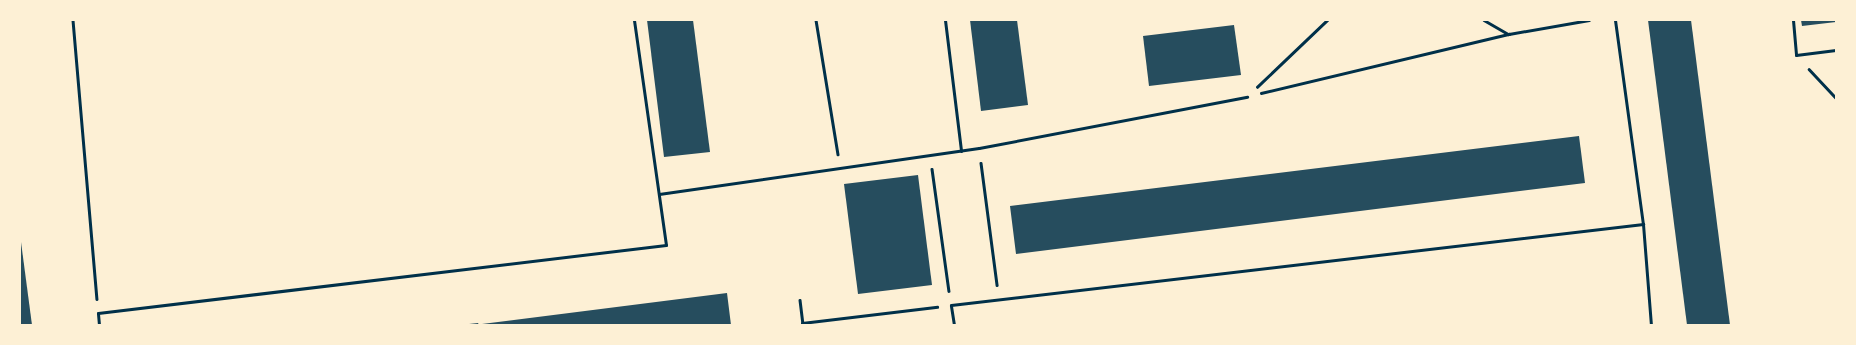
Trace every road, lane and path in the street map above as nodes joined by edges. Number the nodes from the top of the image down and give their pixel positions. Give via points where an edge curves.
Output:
1 (73, 20) edge
2 (634, 20) edge
3 (816, 20) edge
4 (945, 20) edge
5 (1327, 20) edge
6 (1484, 20) edge
7 (1589, 20) edge
8 (1615, 20) edge
9 (1793, 20) edge
10 (1509, 34) junction
11 (1836, 50) edge
12 (1796, 55) junction
13 (1247, 97) junction
14 (1836, 98) edge
15 (979, 148) junction
16 (961, 151) junction
17 (930, 155) junction
18 (841, 168) junction
19 (659, 194) junction
20 (1643, 224) junction
21 (800, 300) dead end
22 (999, 300) junction
23 (951, 306) junction
24 (98, 313) junction
25 (803, 324) edge
26 (99, 325) edge
27 (954, 325) edge
28 (1651, 325) edge

1 - 24 path
2 - 19 lane
3 - 18 path
4 - 16 lane
5 - 13 path
6 - 10 path
7 - 10 path
8 - 20 lane
9 - 12 lane
10 - 13 path
11 - 12 lane
12 - 14 path
13 - 15 lane
15 - 16 lane
15 - 22 path
16 - 17 lane
17 - 18 lane
17 - 23 path
18 - 19 lane
19 - 24 lane via 666,245
20 - 22 lane
20 - 28 lane
21 - 25 path
22 - 23 lane
23 - 25 path
23 - 27 lane
24 - 26 lane

